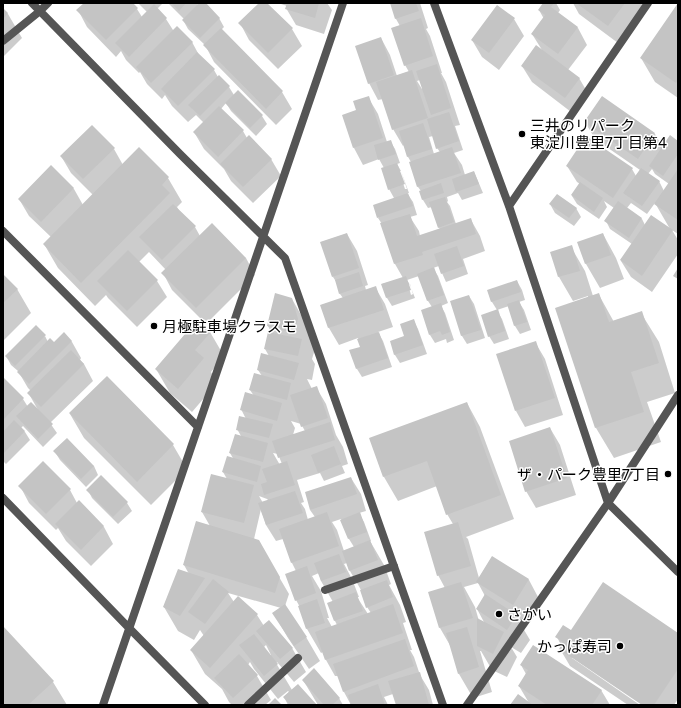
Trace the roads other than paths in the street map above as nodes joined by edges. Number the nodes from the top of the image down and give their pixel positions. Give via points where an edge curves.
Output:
1 (32, 3) edge
2 (48, 3) edge
3 (343, 3) edge
4 (434, 3) edge
5 (648, 3) edge
6 (40, 11) junction
7 (3, 42) edge
8 (509, 206) junction
9 (3, 231) edge
10 (264, 236) junction
11 (678, 395) edge
12 (198, 427) junction
13 (3, 498) edge
14 (608, 503) junction
15 (394, 566) junction
16 (678, 572) edge
17 (325, 590) dead end
18 (130, 629) junction
19 (298, 658) dead end
20 (104, 705) edge
21 (205, 705) edge
22 (248, 705) edge
23 (443, 705) edge
24 (467, 705) edge

1 - 6 street
2 - 6 street
3 - 10 street
4 - 8 street
5 - 8 street
6 - 7 street
6 - 10 street
8 - 14 street
9 - 12 street
10 - 12 street
10 - 15 street via 285,258
11 - 14 street
12 - 18 street
13 - 18 street
14 - 16 street
14 - 24 street
15 - 17 street
15 - 23 street
18 - 20 street
18 - 21 street
19 - 22 street

